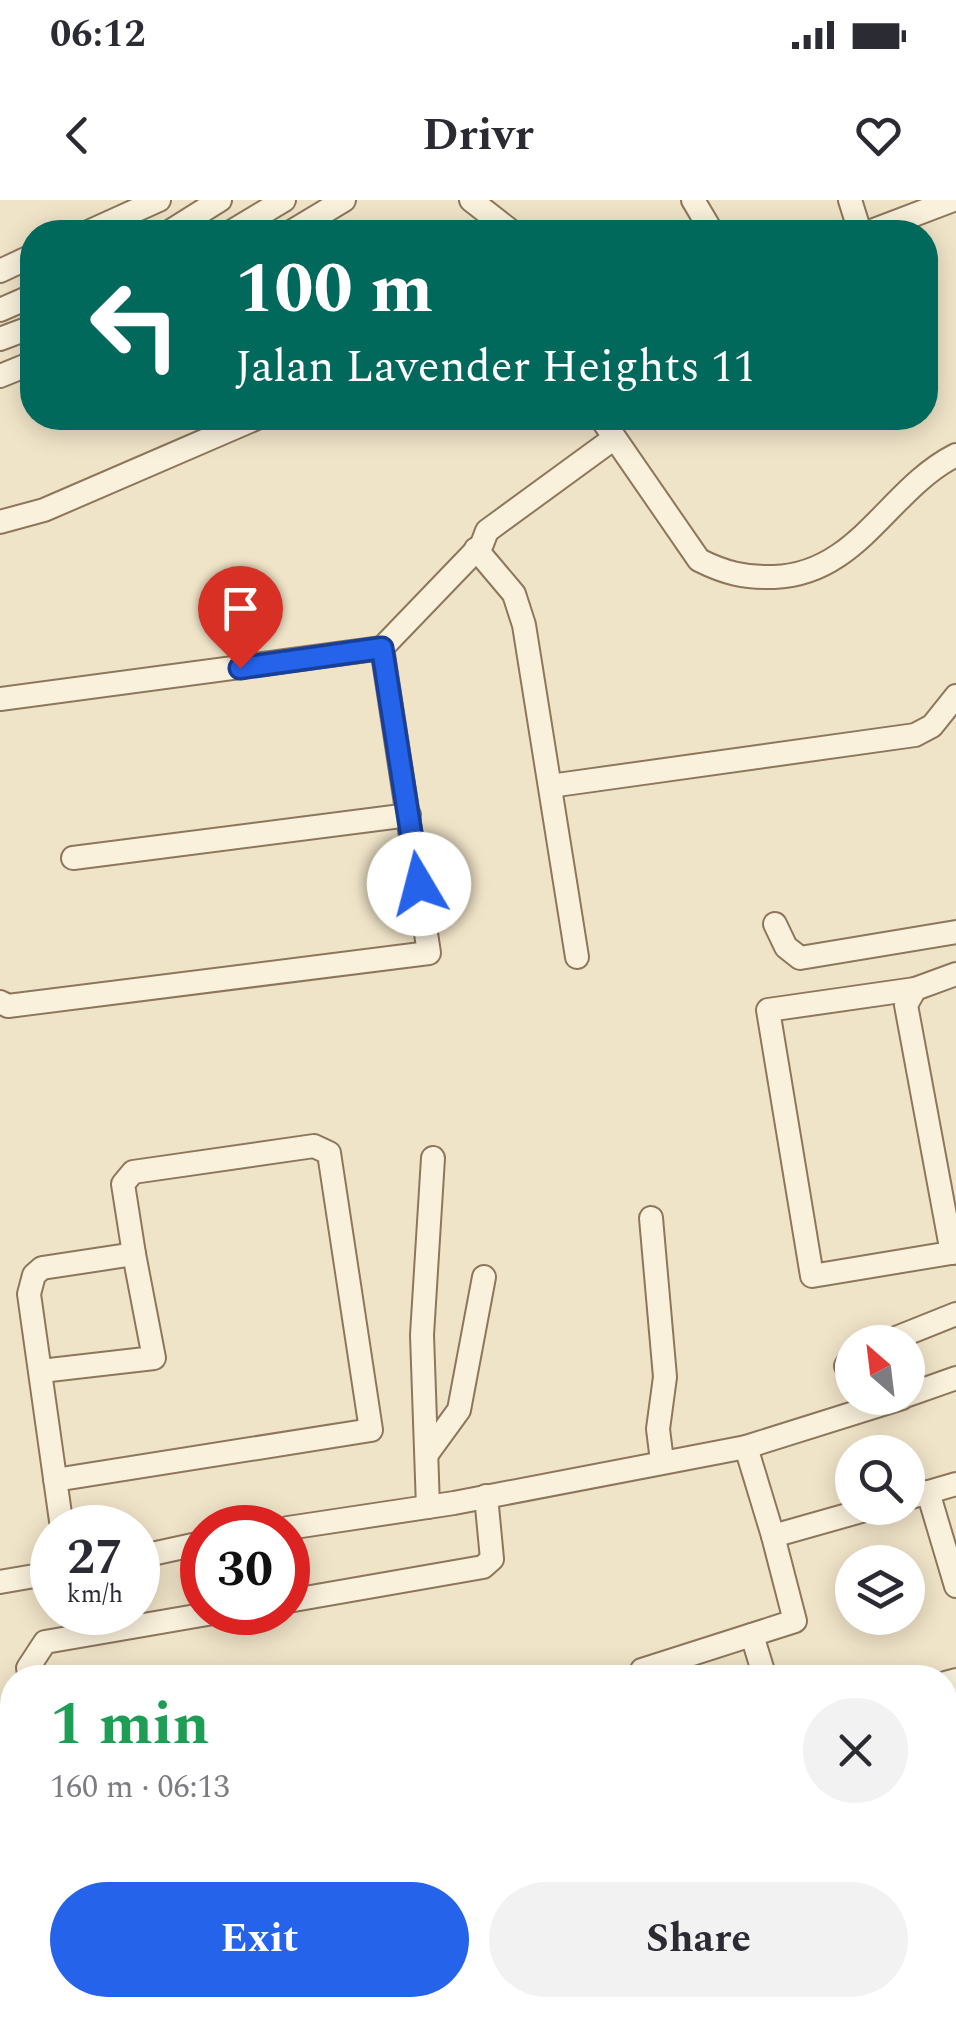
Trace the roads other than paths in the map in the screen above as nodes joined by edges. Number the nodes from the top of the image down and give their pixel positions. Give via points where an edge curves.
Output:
1 (159, 200) edge
2 (220, 200) edge
3 (286, 200) edge
4 (344, 200) edge
5 (470, 200) edge
6 (954, 200) edge
7 (115, 220) edge
8 (188, 220) edge
9 (252, 220) edge
10 (316, 220) edge
11 (496, 220) edge
12 (901, 220) edge
13 (229, 430) edge
14 (608, 430) edge
15 (614, 439) junction
16 (956, 455) edge
17 (0, 522) edge
18 (476, 549) junction
19 (382, 648) junction
20 (956, 696) edge
21 (0, 699) edge
22 (550, 786) junction
23 (409, 814) junction
24 (73, 858) dead end
25 (775, 924) dead end
26 (956, 932) edge
27 (577, 957) dead end
28 (956, 974) edge
29 (915, 989) junction
30 (0, 1002) edge
31 (433, 1158) dead end
32 (651, 1218) dead end
33 (954, 1253) edge
34 (134, 1254) junction
35 (484, 1277) dead end
36 (956, 1314) edge
37 (925, 1326) edge
38 (42, 1371) junction
39 (956, 1378) edge
40 (925, 1389) edge
41 (835, 1414) edge
42 (746, 1446) junction
43 (426, 1454) junction
44 (662, 1461) junction
45 (55, 1480) junction
46 (956, 1484) edge
47 (925, 1493) edge
48 (486, 1496) junction
49 (59, 1505) edge
50 (428, 1507) junction
51 (925, 1512) edge
52 (835, 1518) edge
53 (310, 1525) edge
54 (772, 1536) junction
55 (30, 1577) edge
56 (0, 1582) edge
57 (956, 1586) edge
58 (310, 1597) edge
59 (180, 1619) edge
60 (752, 1634) junction
61 (30, 1665) edge
62 (657, 1665) edge
63 (760, 1665) edge

1 - 7 street
2 - 8 street
3 - 9 street
4 - 10 street
5 - 11 street
6 - 12 street
13 - 17 street via 44,510
14 - 15 street
15 - 16 street via 700,560 750,578 815,571 840,558 936,466
15 - 18 street via 487,530
18 - 19 street
18 - 22 street via 514,594 524,626
19 - 21 street
19 - 23 street
20 - 22 street via 932,726 915,735
22 - 27 street
23 - 24 street
23 - 30 street via 429,954
25 - 26 street via 800,958
28 - 29 street
29 - 33 street via 906,1005
29 - 33 street via 768,1010 812,1276
31 - 43 street via 422,1335
32 - 44 street via 665,1377 658,1430
34 - 38 street via 42,1268 34,1275 29,1294
34 - 38 street via 154,1358
34 - 45 street via 123,1184 133,1172 314,1146 329,1153 371,1430
35 - 43 street via 459,1410
36 - 37 street
38 - 45 street
39 - 40 street
41 - 42 street
42 - 44 street
42 - 54 street
43 - 50 street
44 - 48 street
45 - 49 street
46 - 47 street
48 - 50 street
48 - 58 street via 493,1546 482,1567
50 - 53 street
51 - 57 street
52 - 54 street
54 - 60 street via 795,1621
55 - 56 street
59 - 61 street via 45,1642
60 - 62 street
60 - 63 street

